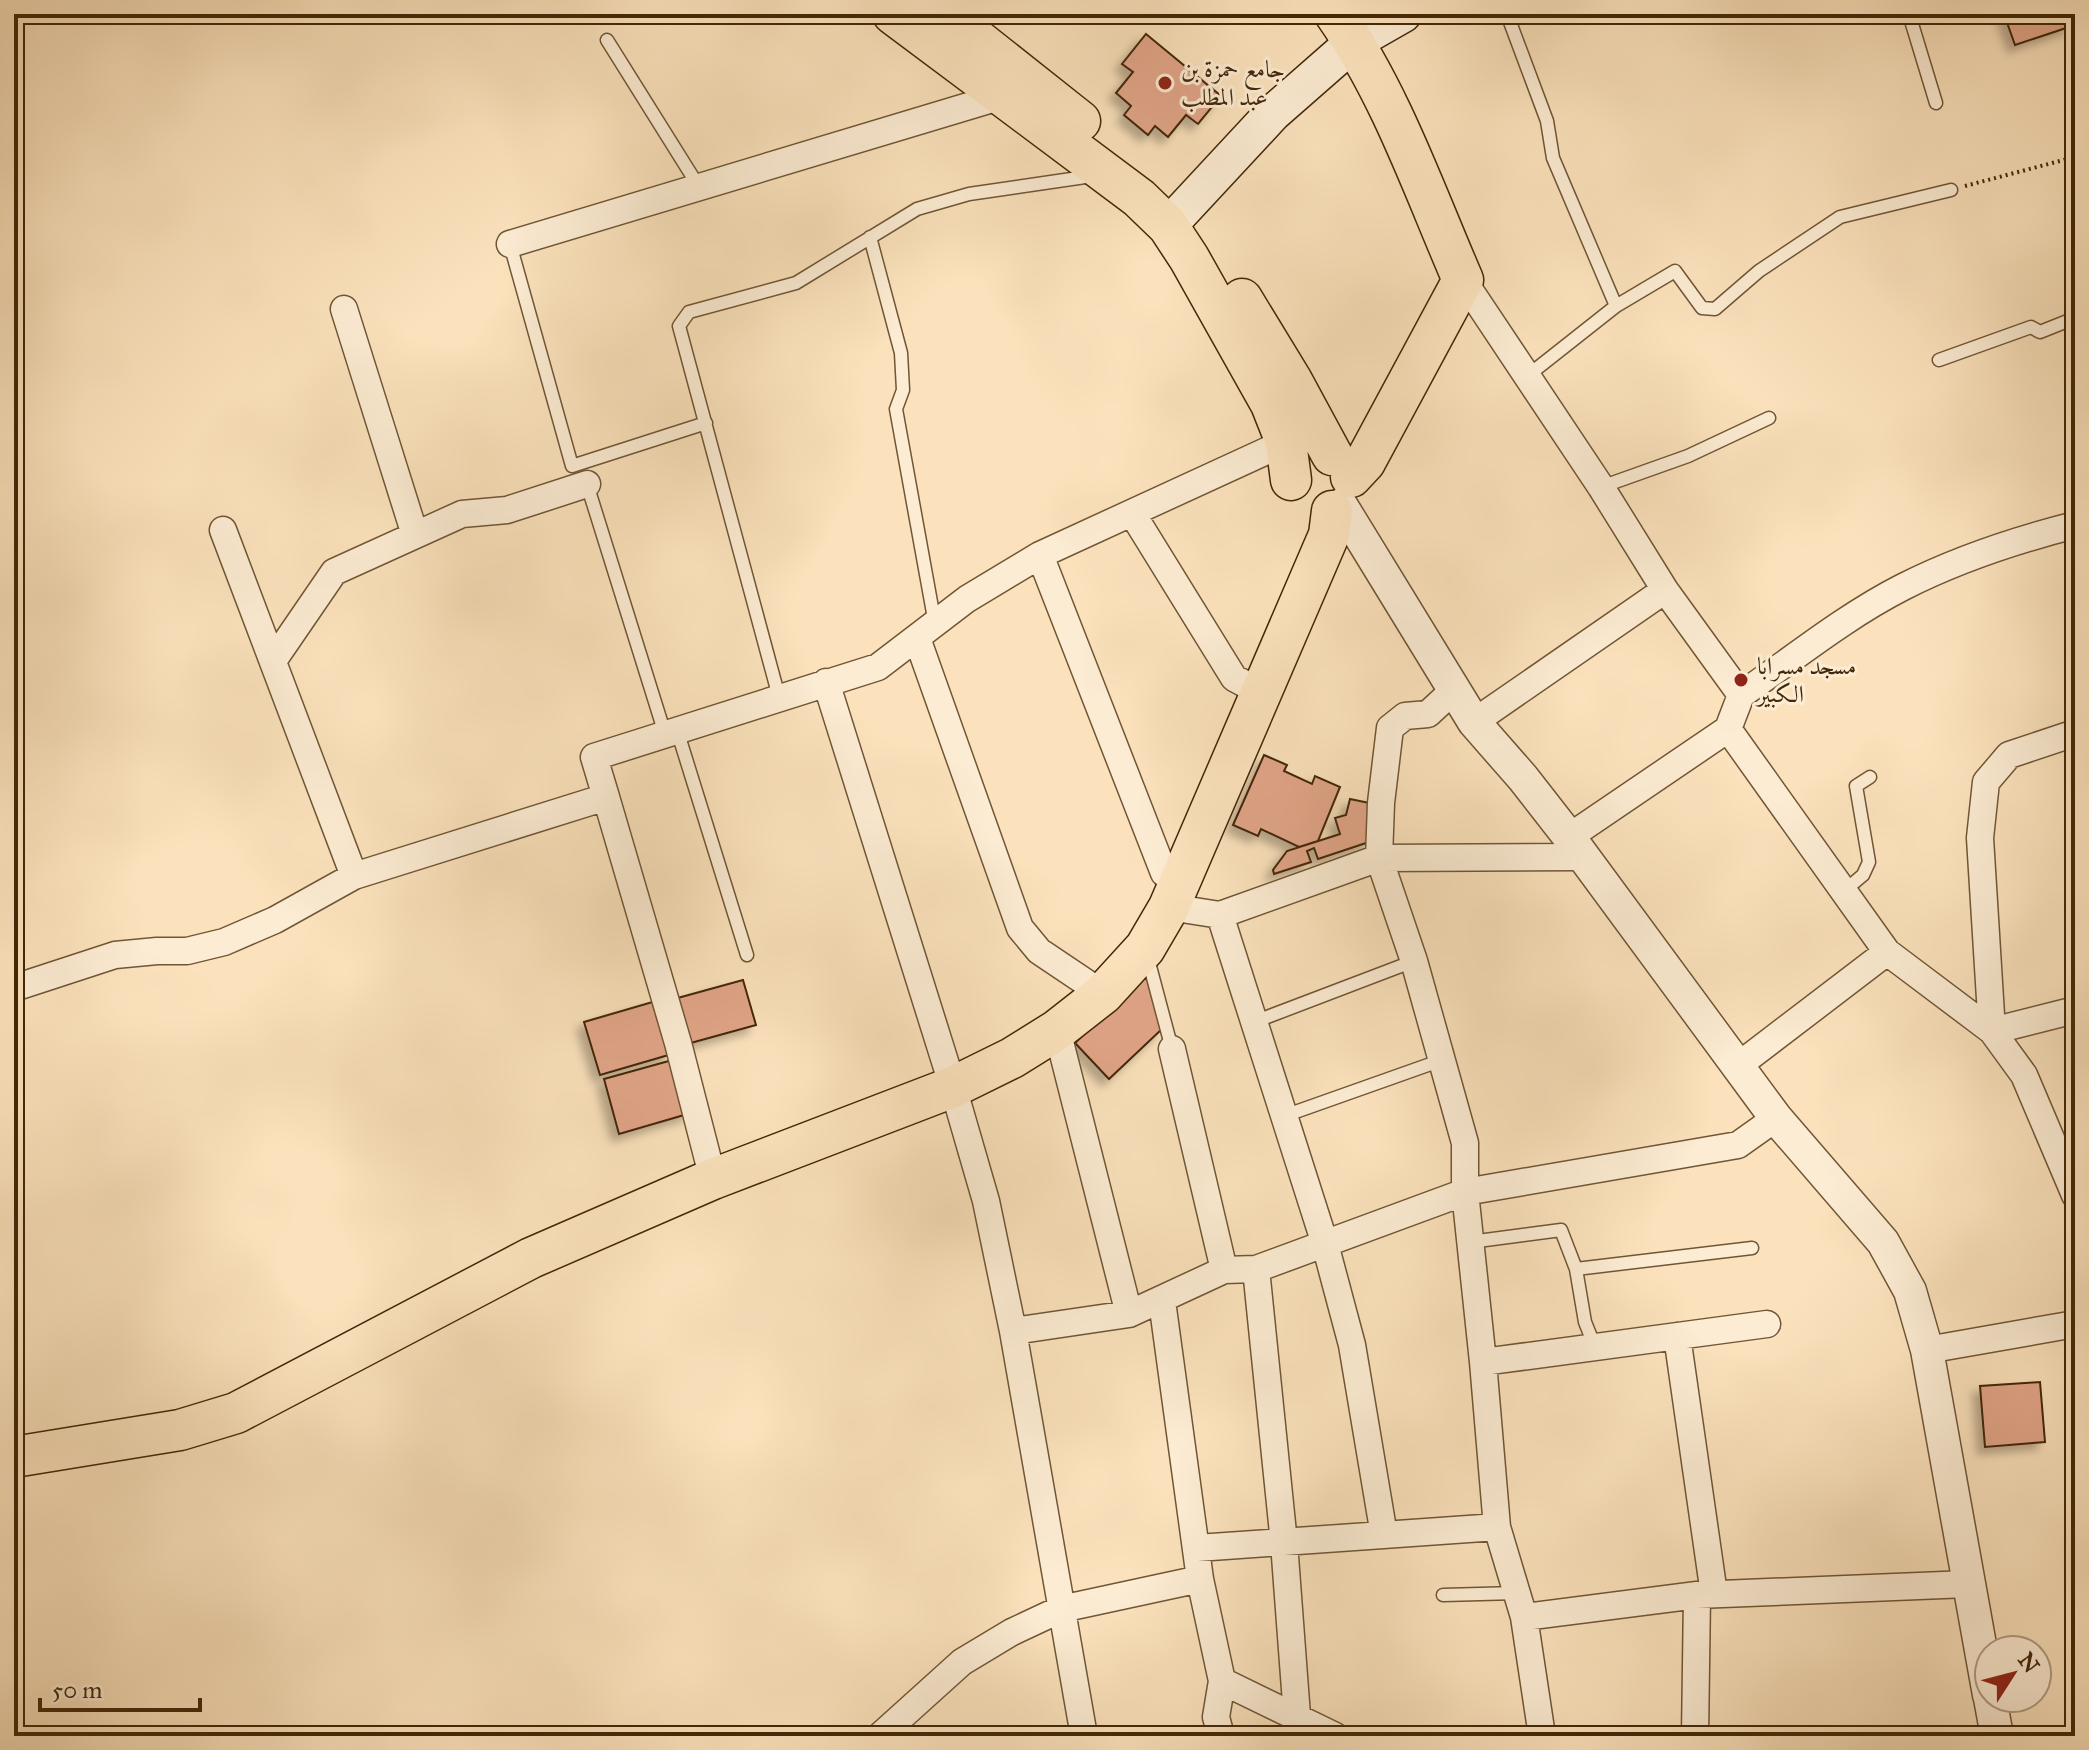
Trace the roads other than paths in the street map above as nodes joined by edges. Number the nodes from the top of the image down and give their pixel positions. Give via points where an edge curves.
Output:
1 (893, 14) edge
2 (945, 14) edge
3 (1403, 14) edge
4 (1507, 14) edge
5 (1909, 14) edge
6 (1344, 28) edge
7 (607, 40) dead end
8 (1002, 96) junction
9 (1936, 103) dead end
10 (1108, 174) junction
11 (699, 187) junction
12 (1951, 190) road end
13 (1177, 218) junction
14 (870, 237) junction
15 (510, 244) joint
16 (1463, 280) junction
17 (1616, 306) junction
18 (344, 309) dead end
19 (2075, 318) edge
20 (1939, 360) dead end
21 (1526, 377) junction
22 (1769, 418) dead end
23 (706, 423) junction
24 (1288, 461) junction
25 (584, 473) junction
26 (1339, 487) junction
27 (1601, 487) junction
28 (1132, 513) junction
29 (2075, 525) edge
30 (223, 530) dead end
31 (415, 535) junction
32 (1040, 555) junction
33 (1665, 590) junction
34 (926, 631) junction
35 (273, 661) junction
36 (826, 682) junction
37 (1455, 689) junction
38 (1262, 693) junction
39 (1741, 695) junction
40 (779, 697) junction
41 (1474, 722) junction
42 (1728, 729) junction
43 (671, 732) junction
44 (2075, 733) edge
45 (1870, 777) dead end
46 (606, 797) junction
47 (1576, 847) junction
48 (1379, 858) junction
49 (354, 876) junction
50 (1844, 891) junction
51 (1174, 896) junction
52 (1220, 915) junction
53 (1145, 948) junction
54 (1887, 952) junction
55 (747, 955) dead end
56 (1414, 961) junction
57 (14, 988) edge
58 (1103, 994) junction
59 (2075, 1010) edge
60 (1254, 1022) junction
61 (1057, 1030) junction
62 (1992, 1031) junction
63 (1172, 1049) joint
64 (1442, 1060) junction
65 (1739, 1065) junction
66 (953, 1087) junction
67 (1284, 1116) junction
68 (1776, 1118) junction
69 (713, 1179) junction
70 (1465, 1192) junction
71 (2075, 1195) edge
72 (1470, 1242) junction
73 (1325, 1244) junction
74 (1752, 1248) dead end
75 (1256, 1269) junction
76 (1576, 1269) junction
77 (1224, 1270) junction
78 (1162, 1301) junction
79 (1129, 1314) junction
80 (1767, 1324) dead end
81 (2075, 1324) edge
82 (1013, 1331) junction
83 (1677, 1336) junction
84 (1595, 1347) junction
85 (1927, 1350) junction
86 (1483, 1362) junction
87 (14, 1457) edge
88 (1497, 1527) junction
89 (1384, 1535) junction
90 (1284, 1543) junction
91 (1197, 1548) junction
92 (1200, 1579) junction
93 (1968, 1584) junction
94 (1443, 1595) dead end
95 (1705, 1595) junction
96 (1521, 1605) junction
97 (1061, 1609) junction
98 (1977, 1634) edge
99 (1222, 1681) junction
100 (1993, 1714) edge
101 (1297, 1716) junction
102 (880, 1736) edge
103 (1084, 1736) edge
104 (1221, 1736) edge
105 (1335, 1736) edge
106 (1542, 1736) edge
107 (1695, 1736) edge
108 (1997, 1736) edge

1 - 8 main road
2 - 13 main road via 1143,170
3 - 6 main road
4 - 17 lane via 1547,121 1553,158
5 - 9 lane
6 - 13 main road
6 - 16 main road via 1380,88
7 - 11 lane
8 - 10 main road
8 - 11 street
10 - 13 main road
10 - 14 lane via 969,194 917,209
11 - 15 street
12 - 17 lane via 1840,217 1759,271 1715,309 1702,308 1675,271
13 - 24 main road via 1189,258 1271,404
13 - 26 main road via 1292,381
14 - 23 lane via 796,283 689,312 679,326
14 - 34 lane via 901,353 903,390 896,409
15 - 25 lane via 572,466
16 - 21 street
16 - 26 main road via 1365,462
17 - 21 lane
18 - 31 street
19 - 20 lane via 2040,332 2031,327
21 - 27 street
22 - 27 lane via 1688,456
23 - 25 lane
23 - 40 lane
24 - 26 main road via 1296,499 1303,507 1322,513
24 - 28 street
25 - 31 street via 507,510 462,514
25 - 43 lane
26 - 37 street
26 - 38 main road via 1329,535
27 - 33 street
28 - 32 street
28 - 38 street via 1234,678
29 - 39 street via 2009,542 1904,586
30 - 35 street
31 - 35 street via 334,572
32 - 34 street
32 - 51 street
33 - 39 street
33 - 41 street
34 - 36 street via 878,667
34 - 58 street via 1020,928 1039,951
35 - 49 street
36 - 40 street
36 - 66 street
37 - 41 street
37 - 48 street via 1428,714 1405,716 1390,728
38 - 51 main road
39 - 42 street
40 - 43 street
41 - 47 street
42 - 47 street
42 - 50 street
43 - 46 street via 594,757
43 - 55 lane
44 - 62 street via 2009,755 1986,782 1980,838
45 - 50 lane via 1856,786 1869,862
46 - 49 street
46 - 69 street
47 - 48 street
47 - 65 street
48 - 52 street
48 - 56 street
49 - 57 street via 224,942 187,951 115,955
50 - 54 street
51 - 52 street
51 - 53 main road
52 - 60 street
53 - 58 main road
53 - 63 lane
54 - 62 street
54 - 65 street
56 - 60 lane
56 - 64 street
58 - 61 main road
59 - 62 street
60 - 67 street
61 - 66 main road
61 - 79 street
62 - 71 street via 2024,1075
63 - 77 street
64 - 67 lane
64 - 70 street via 1465,1143
65 - 68 street
66 - 69 main road
66 - 82 street via 986,1201
67 - 73 street
68 - 70 street via 1738,1145
68 - 85 street via 1883,1242 1910,1291
69 - 87 main road via 531,1258 236,1413 180,1430
70 - 72 street
70 - 73 street
72 - 76 lane via 1561,1230
72 - 86 street
73 - 75 street
73 - 89 street via 1352,1345
74 - 76 lane
75 - 77 street
75 - 90 street
76 - 84 lane
77 - 78 street
78 - 79 street
78 - 91 street
79 - 82 street
80 - 83 street
81 - 85 street
82 - 97 street
83 - 84 street
83 - 95 street
84 - 86 street
85 - 93 street
86 - 88 street
88 - 89 street
88 - 96 street
89 - 90 street
90 - 91 street
90 - 101 street
91 - 92 street
92 - 97 street
92 - 99 street
93 - 95 street
93 - 98 street
94 - 96 lane
95 - 96 street
95 - 107 street
96 - 106 street
97 - 102 street via 962,1662
97 - 103 street
99 - 101 street
99 - 104 street via 1216,1717
100 - 108 street
101 - 105 street

